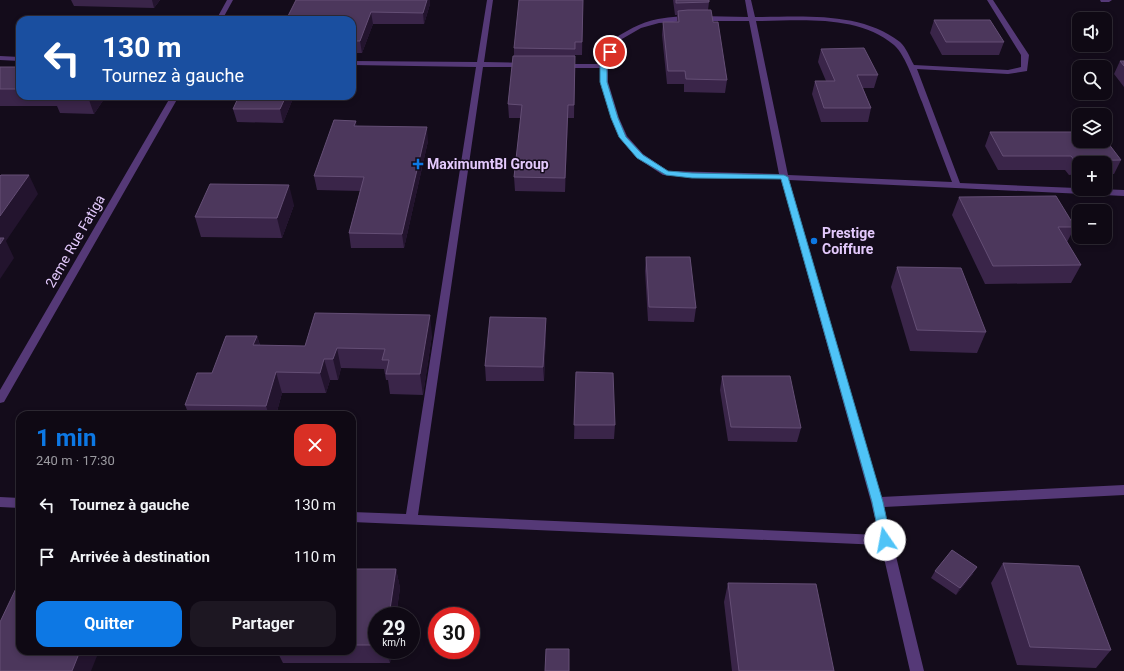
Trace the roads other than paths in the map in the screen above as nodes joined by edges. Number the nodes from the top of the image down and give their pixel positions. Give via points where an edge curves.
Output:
1 (230, 0) edge
2 (490, 0) edge
3 (748, 0) edge
4 (990, 0) edge
5 (220, 16) edge
6 (752, 18) junction
7 (0, 58) edge
8 (16, 59) edge
9 (356, 63) edge
10 (481, 64) junction
11 (535, 65) edge
12 (558, 66) edge
13 (604, 66) junction
14 (912, 67) junction
15 (173, 100) edge
16 (784, 177) junction
17 (957, 185) junction
18 (1124, 193) edge
19 (0, 399) edge
20 (1124, 490) edge
21 (0, 502) edge
22 (877, 502) junction
23 (16, 503) edge
24 (356, 518) edge
25 (411, 520) junction
26 (885, 540) junction
27 (917, 671) edge

1 - 5 street
2 - 10 street
3 - 6 street
4 - 14 street via 1025,55 1024,69 1008,72
6 - 13 street via 658,21 639,27 612,42
6 - 14 street via 848,22 876,31 898,44
6 - 16 street
7 - 8 street
9 - 10 street
10 - 11 street
10 - 25 street
12 - 13 street
13 - 16 street via 604,82 623,137 640,156 666,173 692,176
14 - 17 street
15 - 19 street, 2eme Rue Fatiga
16 - 17 street
16 - 22 street
17 - 18 street
20 - 22 street
21 - 23 street
22 - 26 street
24 - 25 street
25 - 26 street
26 - 27 street

